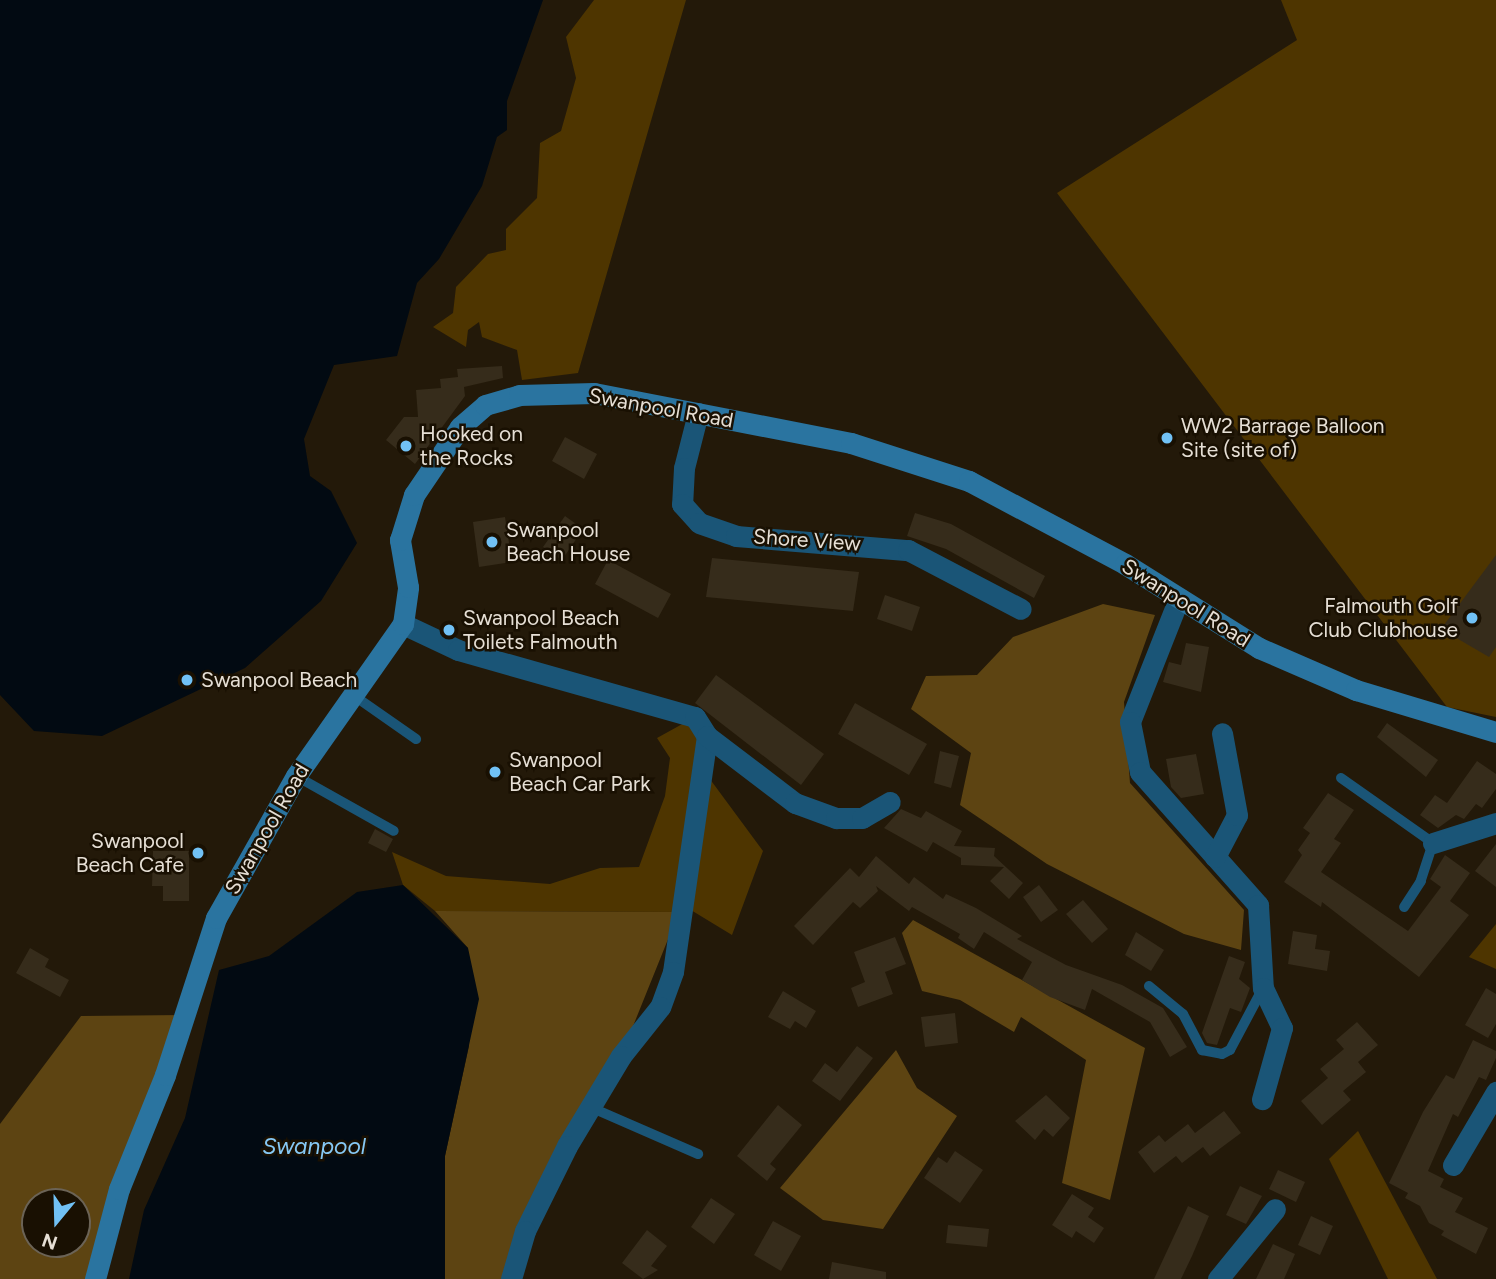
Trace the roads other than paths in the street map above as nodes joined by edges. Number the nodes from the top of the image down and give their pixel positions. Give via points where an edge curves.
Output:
1 (698, 413) junction
2 (1178, 597) junction
3 (1021, 609) dead end
4 (403, 624) junction
5 (353, 695) junction
6 (1496, 732) edge
7 (1222, 733) dead end
8 (707, 736) junction
9 (416, 739) dead end
10 (296, 776) junction
11 (1341, 778) dead end
12 (890, 802) dead end
13 (1496, 823) edge
14 (394, 831) dead end
15 (1433, 843) junction
16 (1215, 857) junction
17 (1404, 907) dead end
18 (1149, 986) dead end
19 (1264, 988) junction
20 (1496, 1092) edge
21 (1262, 1099) dead end
22 (590, 1107) junction
23 (698, 1154) dead end
24 (1452, 1165) dead end
25 (1275, 1209) dead end
26 (95, 1279) edge
27 (511, 1279) edge
28 (1218, 1279) edge

1 - 2 street, Swanpool Road via 851,443 969,481
1 - 3 street, Shore View via 684,468 682,504 699,523 736,536 908,550
1 - 4 street, Swanpool Road via 594,393 519,395 485,405 460,427 414,495 400,540 408,587
2 - 6 street, Swanpool Road via 1259,648 1356,690
2 - 16 street via 1130,722 1140,772
4 - 5 street, Swanpool Road
4 - 8 street via 458,650 695,718
5 - 9 lane
5 - 10 street, Swanpool Road
7 - 16 street via 1237,815
8 - 12 street via 795,803 836,818 862,818
8 - 22 street via 673,972 660,1007
10 - 14 lane
10 - 26 street, Swanpool Road via 202,951 164,1075 118,1189
11 - 15 lane
13 - 15 street
15 - 17 lane via 1420,881
16 - 19 street via 1258,905
18 - 19 lane via 1182,1014 1202,1050 1222,1054 1230,1050
19 - 21 street via 1282,1028
20 - 24 street
22 - 23 lane
22 - 27 street via 525,1231
25 - 28 street

